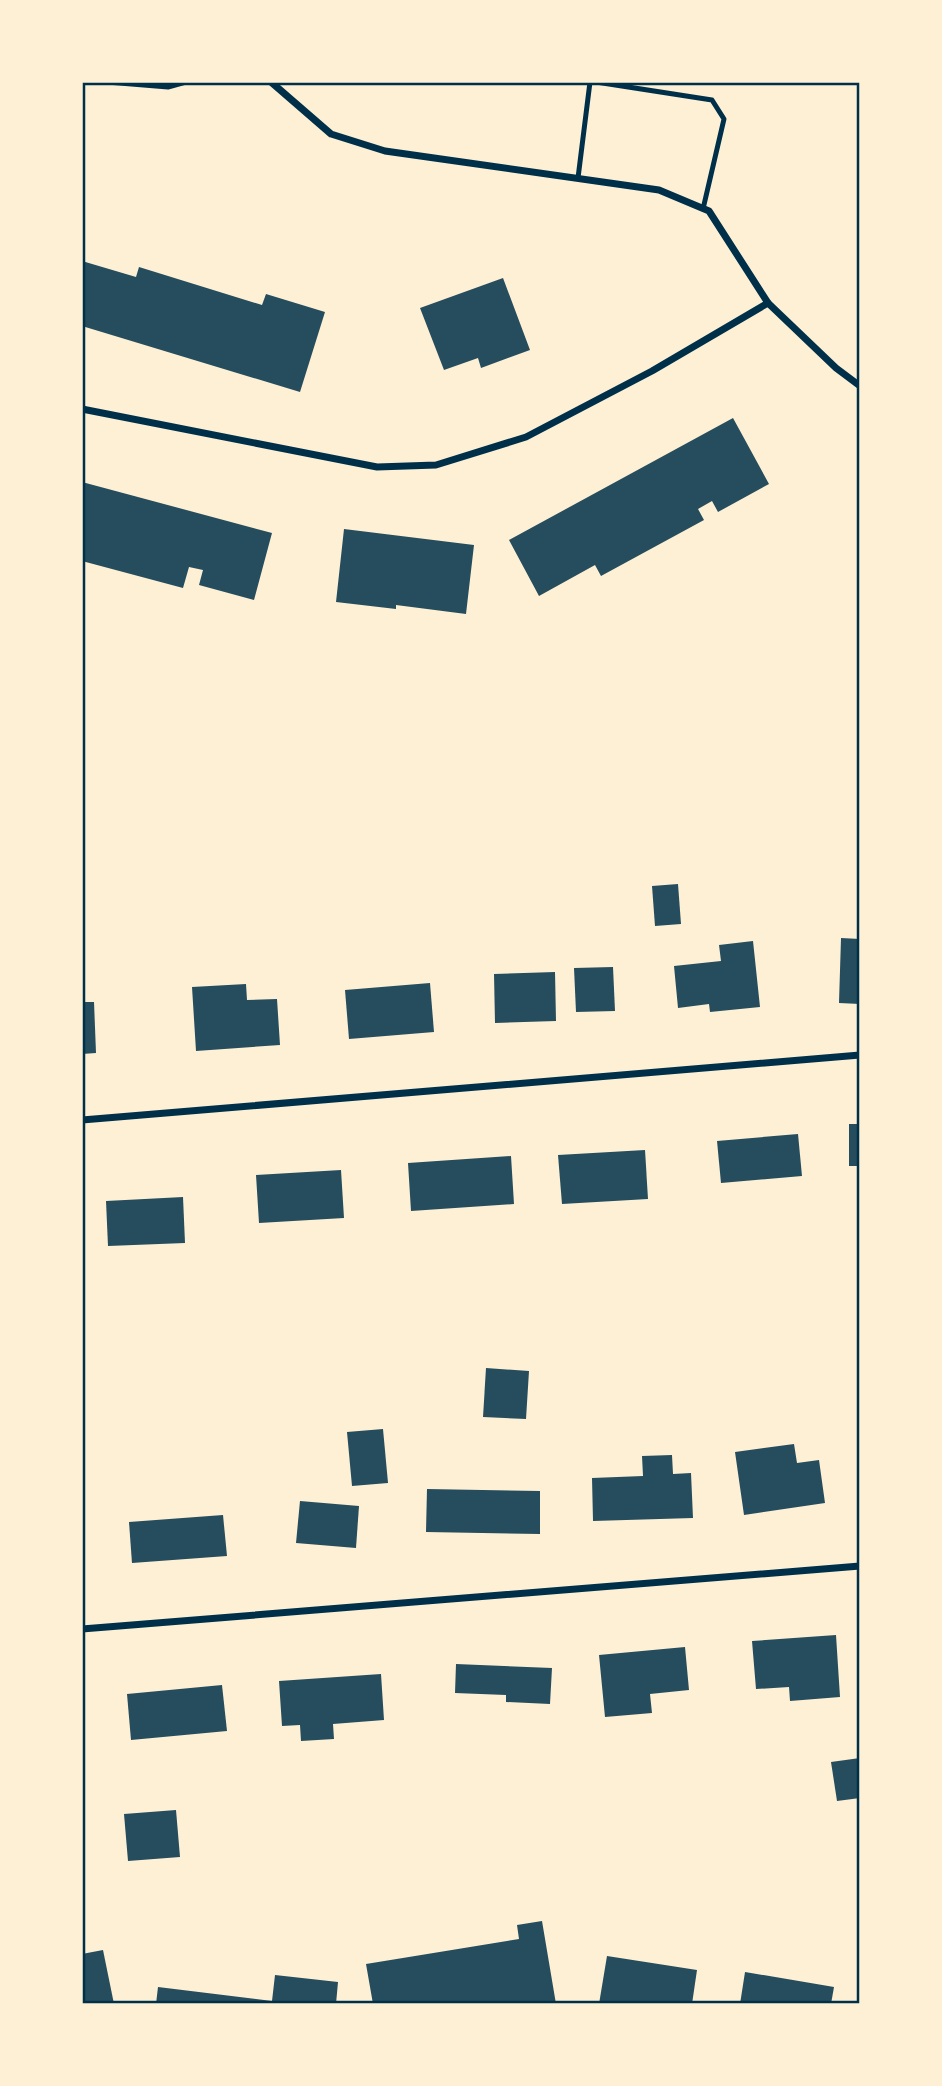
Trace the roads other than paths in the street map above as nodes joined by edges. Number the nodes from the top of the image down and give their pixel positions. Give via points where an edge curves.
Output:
1 (107, 82) edge
2 (186, 82) edge
3 (271, 82) edge
4 (590, 82) edge
5 (597, 82) edge
6 (578, 178) junction
7 (703, 208) junction
8 (768, 303) junction
9 (860, 386) edge
10 (82, 409) edge
11 (860, 1055) edge
12 (82, 1120) edge
13 (860, 1566) edge
14 (82, 1629) edge

1 - 2 lane via 168,87
3 - 6 street via 331,134 385,151
4 - 6 lane
5 - 7 lane via 712,100 724,118
6 - 7 street via 659,190
7 - 8 street
8 - 9 street
8 - 10 street via 526,437 436,465 377,467
11 - 12 street
13 - 14 street

